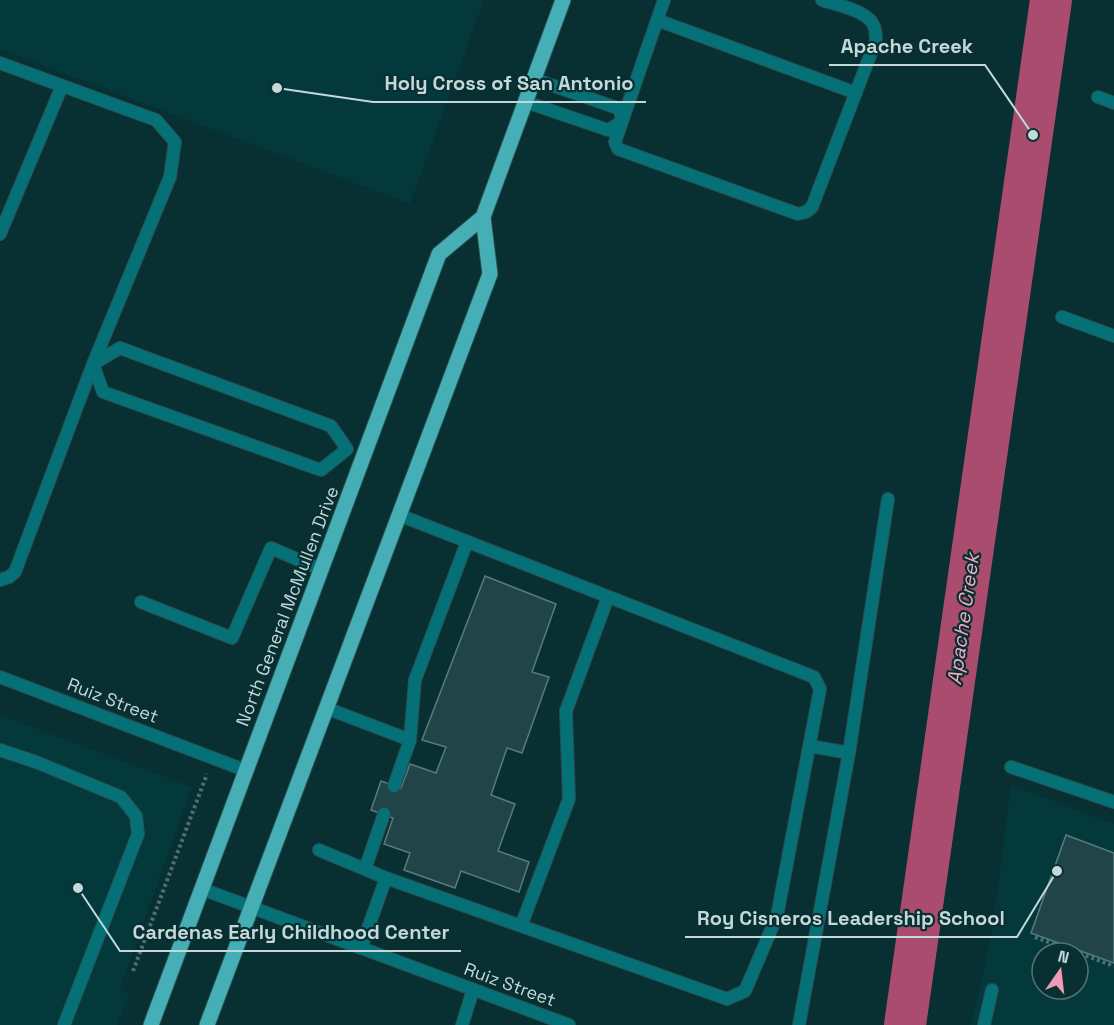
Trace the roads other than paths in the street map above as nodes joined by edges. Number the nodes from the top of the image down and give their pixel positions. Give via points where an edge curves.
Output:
1 (563, 0) edge
2 (664, 0) edge
3 (822, 0) edge
4 (657, 20) junction
5 (0, 63) edge
6 (534, 79) junction
7 (62, 86) junction
8 (856, 93) junction
9 (1098, 97) dead end
10 (526, 102) junction
11 (1114, 103) edge
12 (622, 122) junction
13 (483, 217) junction
14 (0, 234) edge
15 (1062, 317) dead end
16 (1114, 336) edge
17 (93, 364) junction
18 (347, 449) junction
19 (365, 456) junction
20 (888, 499) dead end
21 (399, 515) junction
22 (467, 542) junction
23 (321, 569) junction
24 (0, 580) edge
25 (608, 597) junction
26 (141, 602) dead end
27 (0, 677) edge
28 (326, 708) junction
29 (410, 740) junction
30 (810, 746) junction
31 (0, 750) edge
32 (849, 753) junction
33 (1011, 768) dead end
34 (246, 771) junction
35 (394, 786) dead end
36 (1114, 802) edge
37 (384, 814) dead end
38 (319, 850) dead end
39 (365, 869) junction
40 (386, 878) junction
41 (202, 889) junction
42 (250, 907) junction
43 (521, 926) junction
44 (361, 948) junction
45 (473, 990) junction
46 (992, 990) dead end
47 (64, 1025) edge
48 (151, 1025) edge
49 (207, 1025) edge
50 (462, 1025) edge
51 (569, 1025) edge
52 (799, 1025) edge
53 (984, 1025) edge

1 - 6 main road, North General McMullen Drive
2 - 4 street
3 - 8 street via 857,12 871,21 875,29 876,40
4 - 8 street
4 - 12 street
5 - 7 street
6 - 10 main road, North General McMullen Drive
6 - 12 street via 620,108
7 - 14 street
7 - 17 street via 156,120 175,142 170,177
8 - 12 street via 812,207 798,214 618,149 615,142
9 - 11 street
10 - 12 street via 608,130
10 - 13 main road, North General McMullen Drive
13 - 19 main road, North General McMullen Drive via 439,254
13 - 21 main road, North General McMullen Drive via 490,274
15 - 16 street
17 - 18 street via 120,348 332,426
17 - 18 street via 103,392 321,470
17 - 24 street via 15,572
18 - 19 street
19 - 23 main road, North General McMullen Drive
20 - 32 street
21 - 22 street
21 - 28 main road, North General McMullen Drive
22 - 25 street
22 - 29 street via 415,680
23 - 26 street via 271,548 232,638
23 - 34 main road, North General McMullen Drive
25 - 30 street via 813,677 820,689
25 - 43 street via 566,711 569,799
27 - 34 street, Ruiz Street
28 - 29 street
28 - 42 main road, North General McMullen Drive
29 - 35 street
30 - 32 street
30 - 43 street via 777,916 744,991 727,999
31 - 47 street via 121,797 136,816 138,834
32 - 52 street
33 - 36 street
34 - 41 main road, North General McMullen Drive
37 - 39 street
38 - 39 street
39 - 40 street
40 - 43 street
40 - 44 street
41 - 42 street, Ruiz Street
41 - 48 main road, North General McMullen Drive
42 - 44 street, Ruiz Street
42 - 49 main road, North General McMullen Drive
44 - 45 street, Ruiz Street
45 - 50 street
45 - 51 street, Ruiz Street
46 - 53 street

